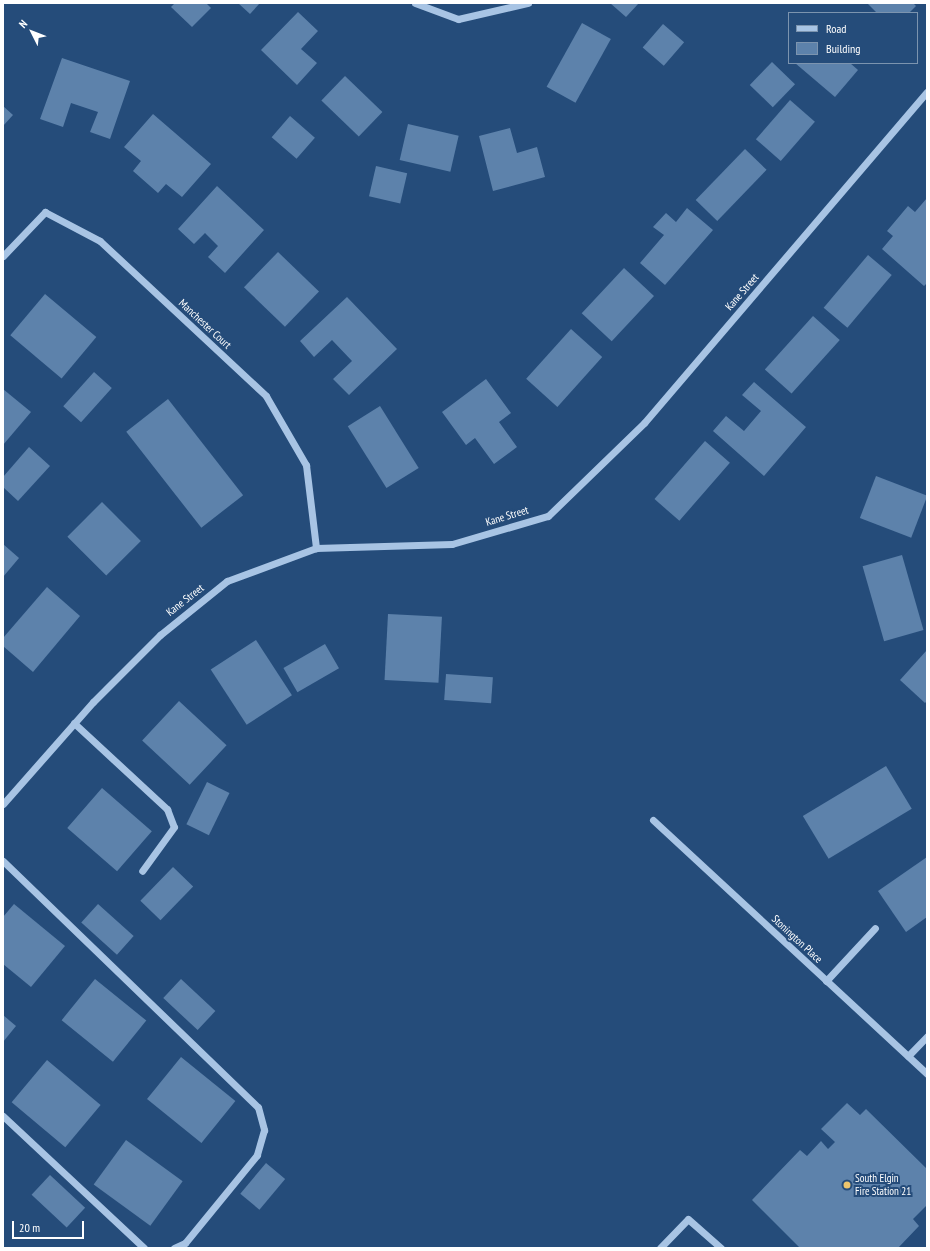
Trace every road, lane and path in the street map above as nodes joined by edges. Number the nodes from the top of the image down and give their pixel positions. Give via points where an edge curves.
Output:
1 (415, 3) edge
2 (528, 3) edge
3 (927, 92) edge
4 (3, 256) edge
5 (316, 548) junction
6 (74, 723) junction
7 (3, 804) edge
8 (653, 820) dead end
9 (3, 860) edge
10 (142, 871) dead end
11 (875, 928) dead end
12 (826, 981) junction
13 (927, 1036) edge
14 (908, 1056) junction
15 (927, 1074) edge
16 (3, 1116) edge
17 (144, 1248) edge
18 (174, 1248) edge
19 (660, 1248) edge
20 (721, 1248) edge

1 - 2 street via 458,19
3 - 5 street, Kane Street via 644,423 548,516 452,544
4 - 5 street, Manchester Court via 45,212 100,240 266,396 306,465
5 - 6 street, Kane Street via 227,581 160,635
6 - 7 street, Kane Street
6 - 10 street via 167,809 174,828
8 - 12 street, Stonington Place
9 - 18 street via 258,1107 264,1130 257,1155 185,1243
11 - 12 street
12 - 14 street, Stonington Place
13 - 14 street
14 - 15 street, Stonington Place
16 - 17 street
19 - 20 street via 688,1219

